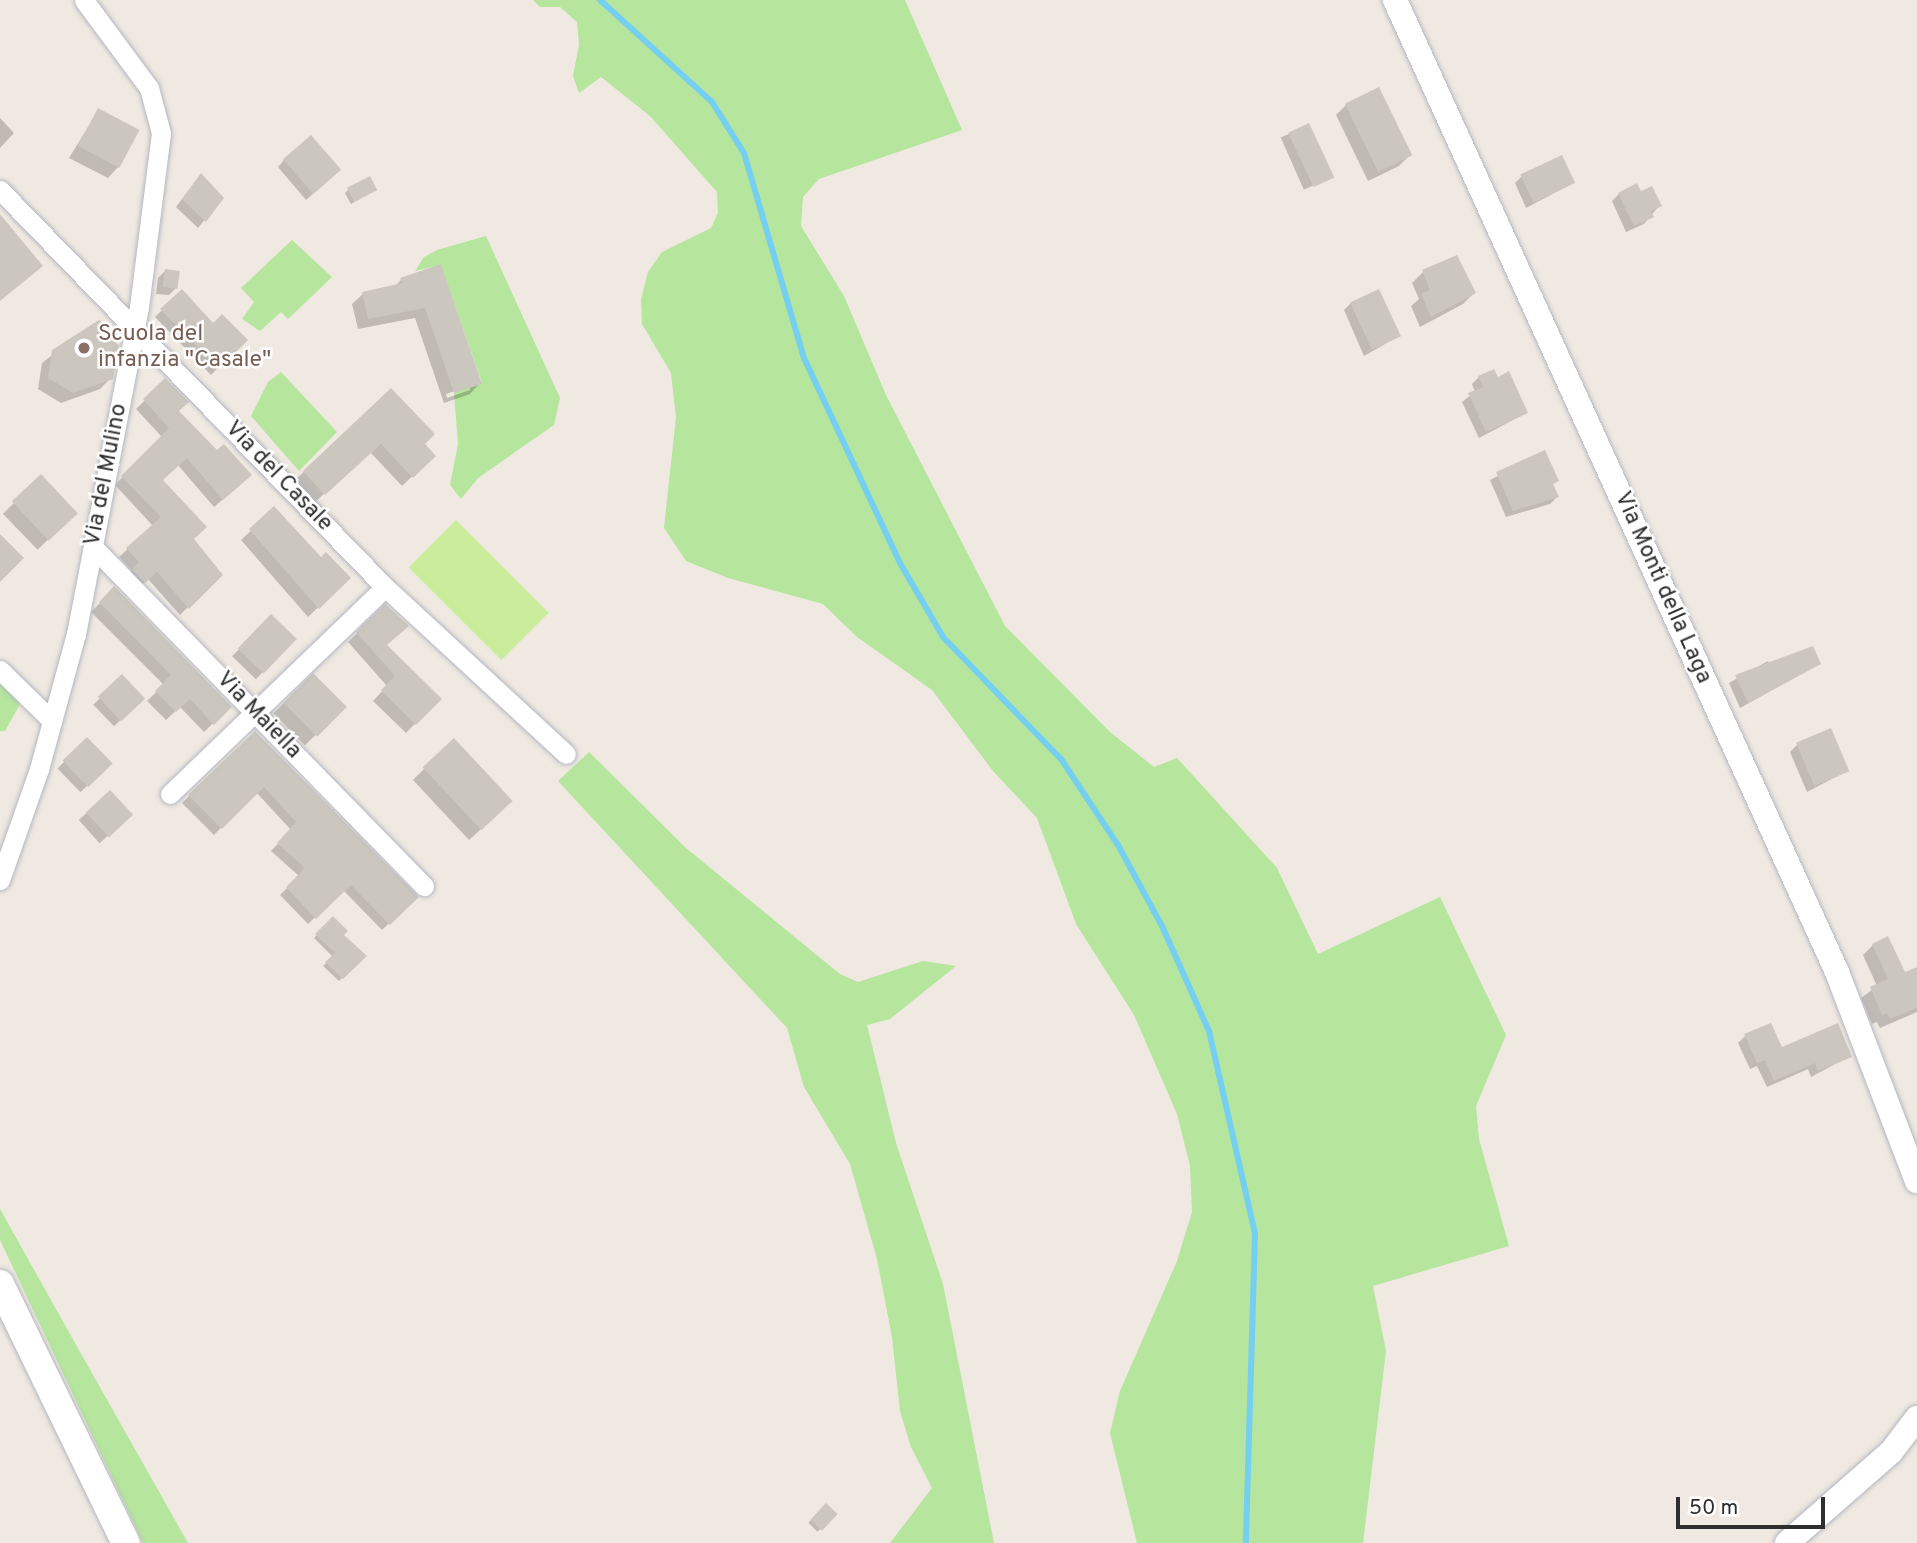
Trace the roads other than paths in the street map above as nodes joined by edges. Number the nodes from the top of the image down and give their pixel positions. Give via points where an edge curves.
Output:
1 (84, 0) edge
2 (1395, 0) edge
3 (2, 197) edge
4 (135, 330) junction
5 (93, 547) junction
6 (385, 587) junction
7 (0, 670) edge
8 (255, 713) junction
9 (52, 720) junction
10 (566, 754) dead end
11 (170, 794) dead end
12 (0, 880) edge
13 (424, 886) dead end
14 (1917, 1181) edge
15 (0, 1284) edge
16 (1917, 1418) edge
17 (125, 1543) edge
18 (1787, 1543) edge

1 - 4 street, Via del Mulino via 144,80 161,121
2 - 14 street, Via Monti della Laga via 1837,972
3 - 4 street, Via del Casale
4 - 5 street, Via del Mulino
4 - 6 street, Via del Casale
5 - 8 street, Via Maiella
5 - 9 street, Via del Mulino
6 - 8 street
6 - 10 street, Via del Casale
7 - 9 street
8 - 11 street
8 - 13 street, Via Maiella
9 - 12 street, Via del Mulino
15 - 17 main road
16 - 18 street via 1891,1452

